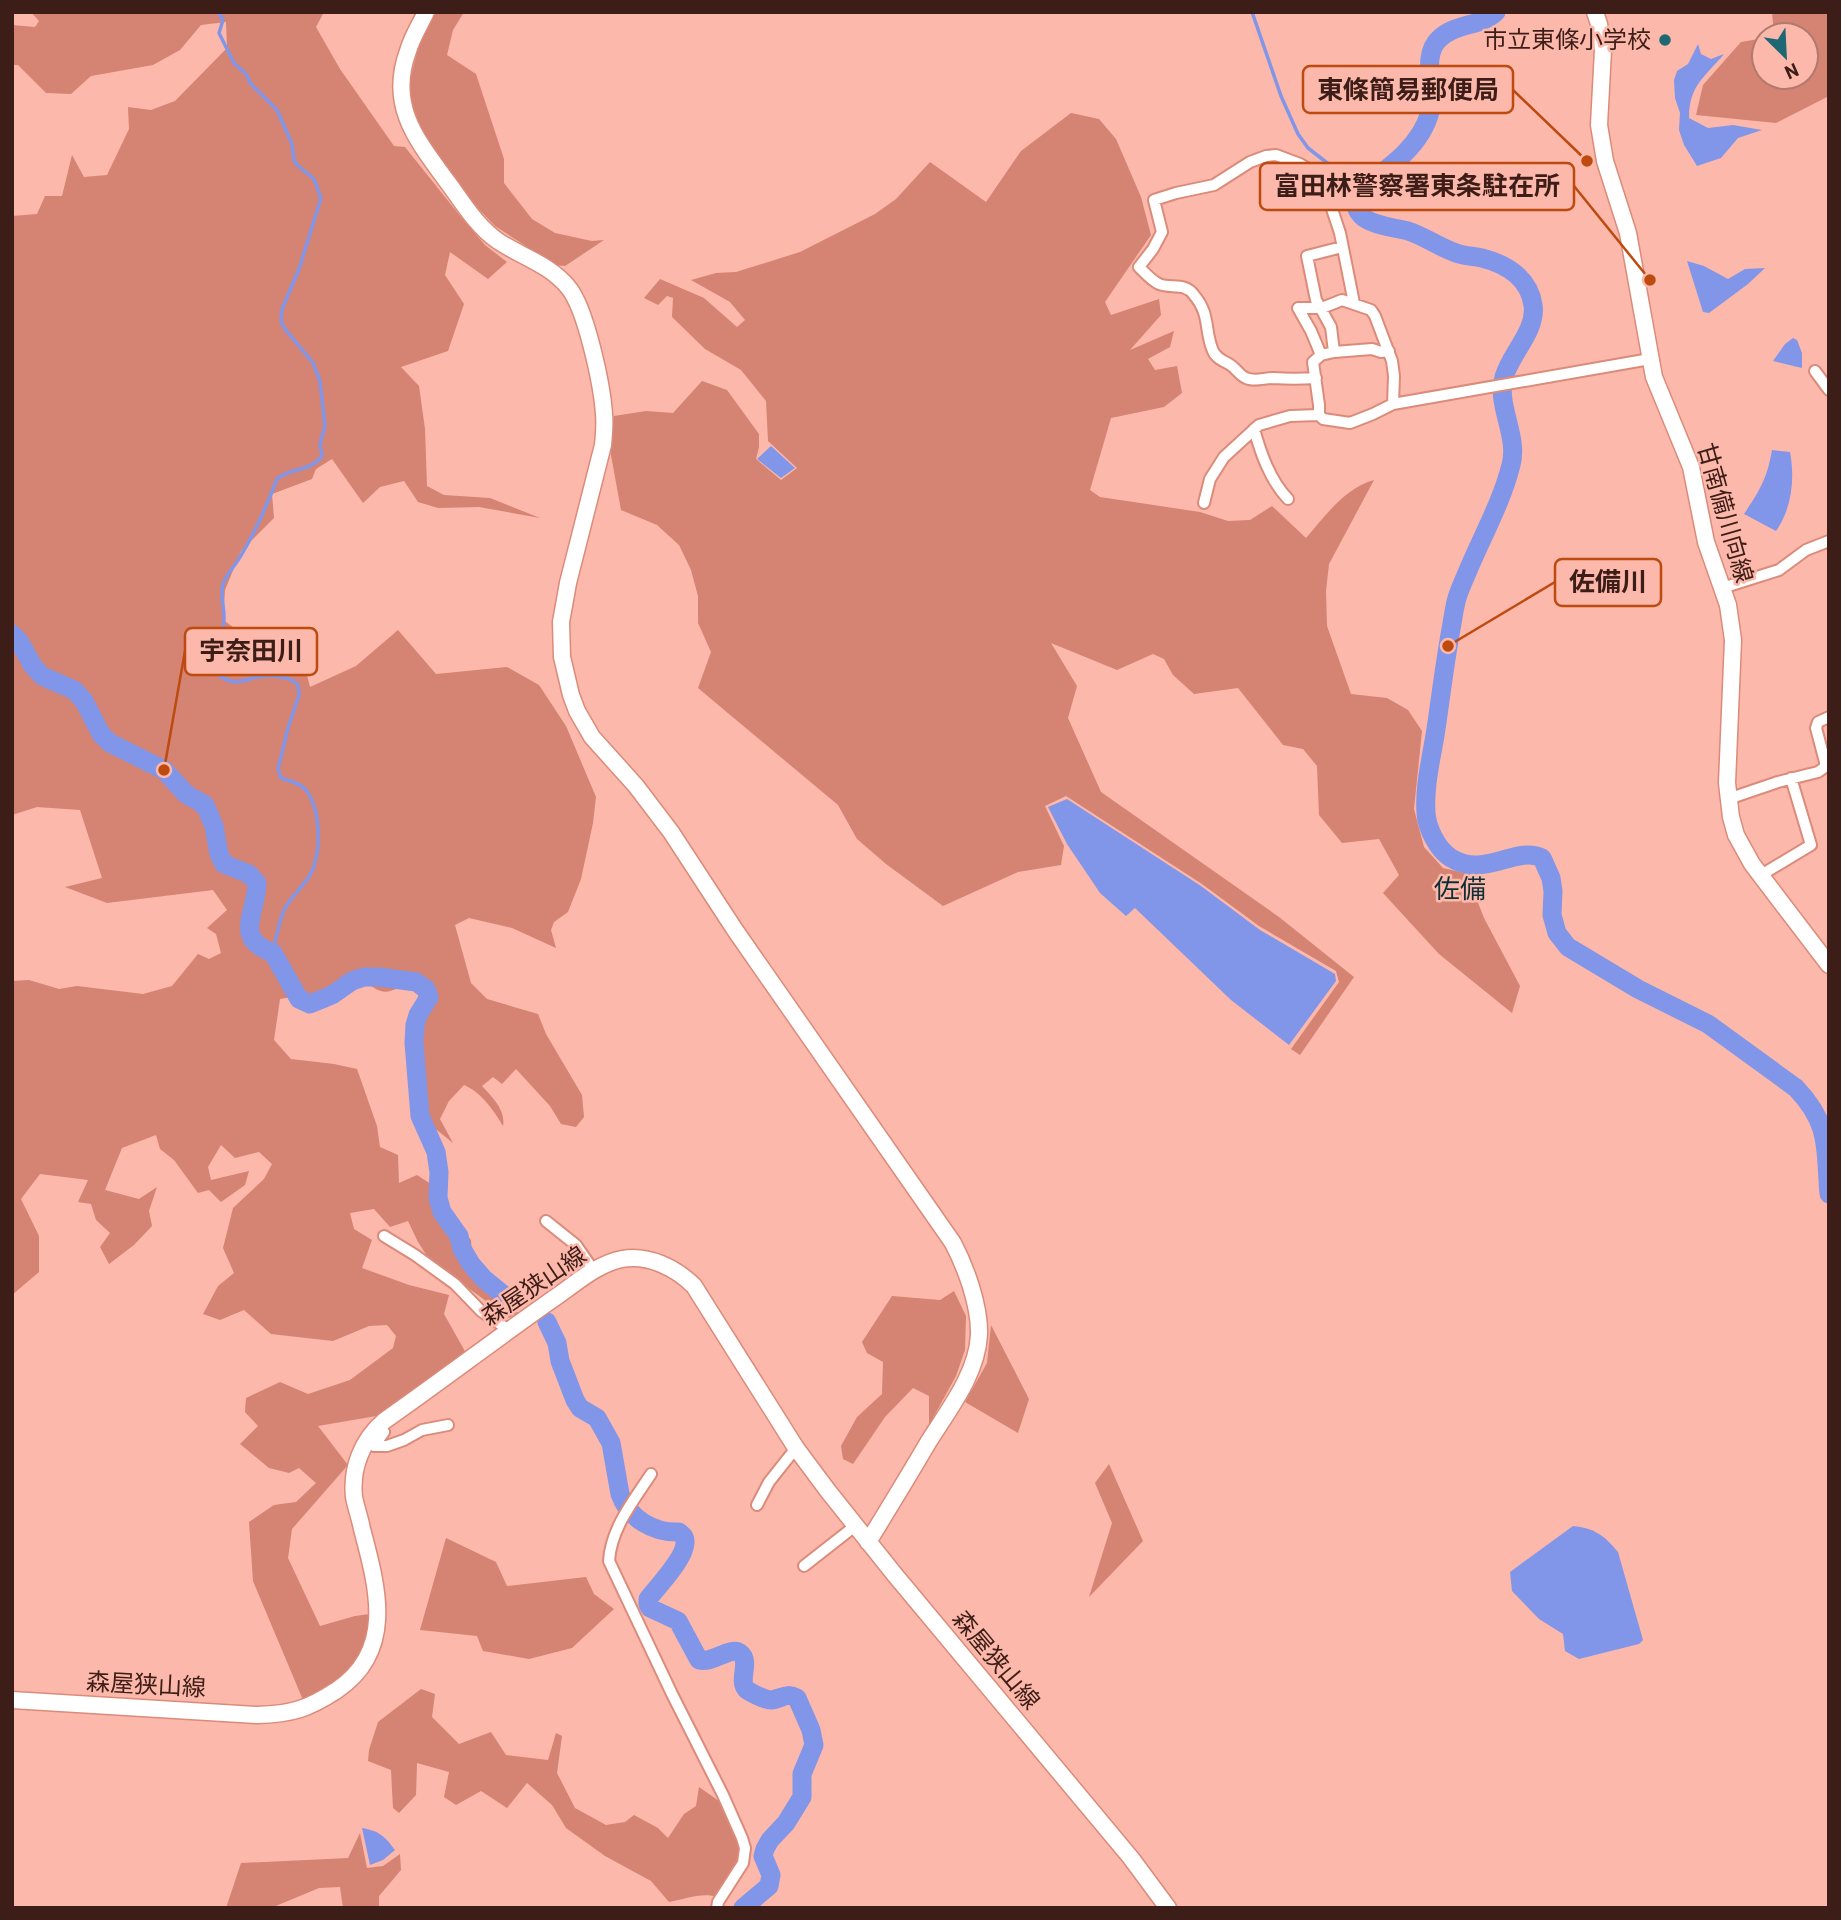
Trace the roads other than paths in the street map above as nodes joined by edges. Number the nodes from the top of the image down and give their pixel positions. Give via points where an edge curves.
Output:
1 (426, 12) edge
2 (1595, 12) edge
3 (1342, 247) junction
4 (1354, 303) junction
5 (1322, 308) junction
6 (1389, 351) junction
7 (1334, 352) junction
8 (1321, 355) junction
9 (1650, 359) junction
10 (1815, 371) dead end
11 (1316, 378) junction
12 (1829, 390) edge
13 (1393, 404) junction
14 (1318, 415) junction
15 (1254, 429) junction
16 (1288, 499) dead end
17 (1204, 503) dead end
18 (1824, 542) edge
19 (1829, 552) edge
20 (1722, 588) junction
21 (1829, 717) edge
22 (1826, 756) edge
23 (1791, 778) junction
24 (1728, 799) junction
25 (1761, 875) junction
26 (1829, 965) edge
27 (546, 1222) dead end
28 (384, 1236) dead end
29 (594, 1271) junction
30 (509, 1330) junction
31 (379, 1426) junction
32 (448, 1426) dead end
33 (796, 1448) junction
34 (651, 1474) dead end
35 (757, 1506) dead end
36 (855, 1526) junction
37 (868, 1542) junction
38 (804, 1566) dead end
39 (12, 1700) edge
40 (717, 1908) edge
41 (1168, 1908) edge

1 - 37 main road via 408,48 400,86 411,130 486,231 543,264 570,289 586,326 601,390 603,445 561,622 562,657 571,695 592,737 671,832 953,1243 968,1280 979,1337 970,1373
2 - 9 main road, 甘南備川向線 via 1603,50 1601,143 1628,233
3 - 4 street
3 - 5 street via 1307,256 1316,300
3 - 11 street via 1330,203 1308,169 1276,155 1250,162 1214,186 1154,200 1162,232 1139,267 1162,286 1192,292 1206,316 1214,352 1243,377
4 - 5 street via 1342,300
4 - 6 street via 1371,310
5 - 7 street via 1331,327
5 - 8 street via 1298,308
6 - 7 street
6 - 13 street
7 - 8 street
8 - 11 street via 1313,362
9 - 13 street
9 - 20 main road, 甘南備川向線 via 1691,467 1706,542
10 - 12 street
11 - 14 street
13 - 14 street via 1350,423
14 - 15 street via 1290,416
15 - 16 street via 1271,477
15 - 17 street via 1224,457 1210,479
18 - 19 street
18 - 20 street via 1779,570
20 - 24 main road, 甘南備川向線 via 1733,640
21 - 22 street via 1816,728
22 - 23 street via 1825,767 1818,772
23 - 24 street
23 - 25 street via 1811,845
24 - 25 main road, 甘南備川向線 via 1736,835
25 - 26 main road, 甘南備川向線
27 - 29 street via 576,1245
28 - 30 street via 445,1277
29 - 30 main road, 森屋狭山線
29 - 33 main road, 森屋狭山線 via 620,1259 640,1259 662,1264 687,1279
30 - 31 main road, 森屋狭山線
31 - 32 street via 384,1432 374,1446
31 - 39 main road, 森屋狭山線 via 363,1446 354,1487 377,1592 377,1629 365,1662 341,1687 292,1713 257,1715
33 - 35 street
33 - 36 main road, 森屋狭山線
34 - 40 street via 614,1536 609,1560 745,1848 743,1863
36 - 37 main road, 森屋狭山線
36 - 38 street
37 - 41 main road, 森屋狭山線

